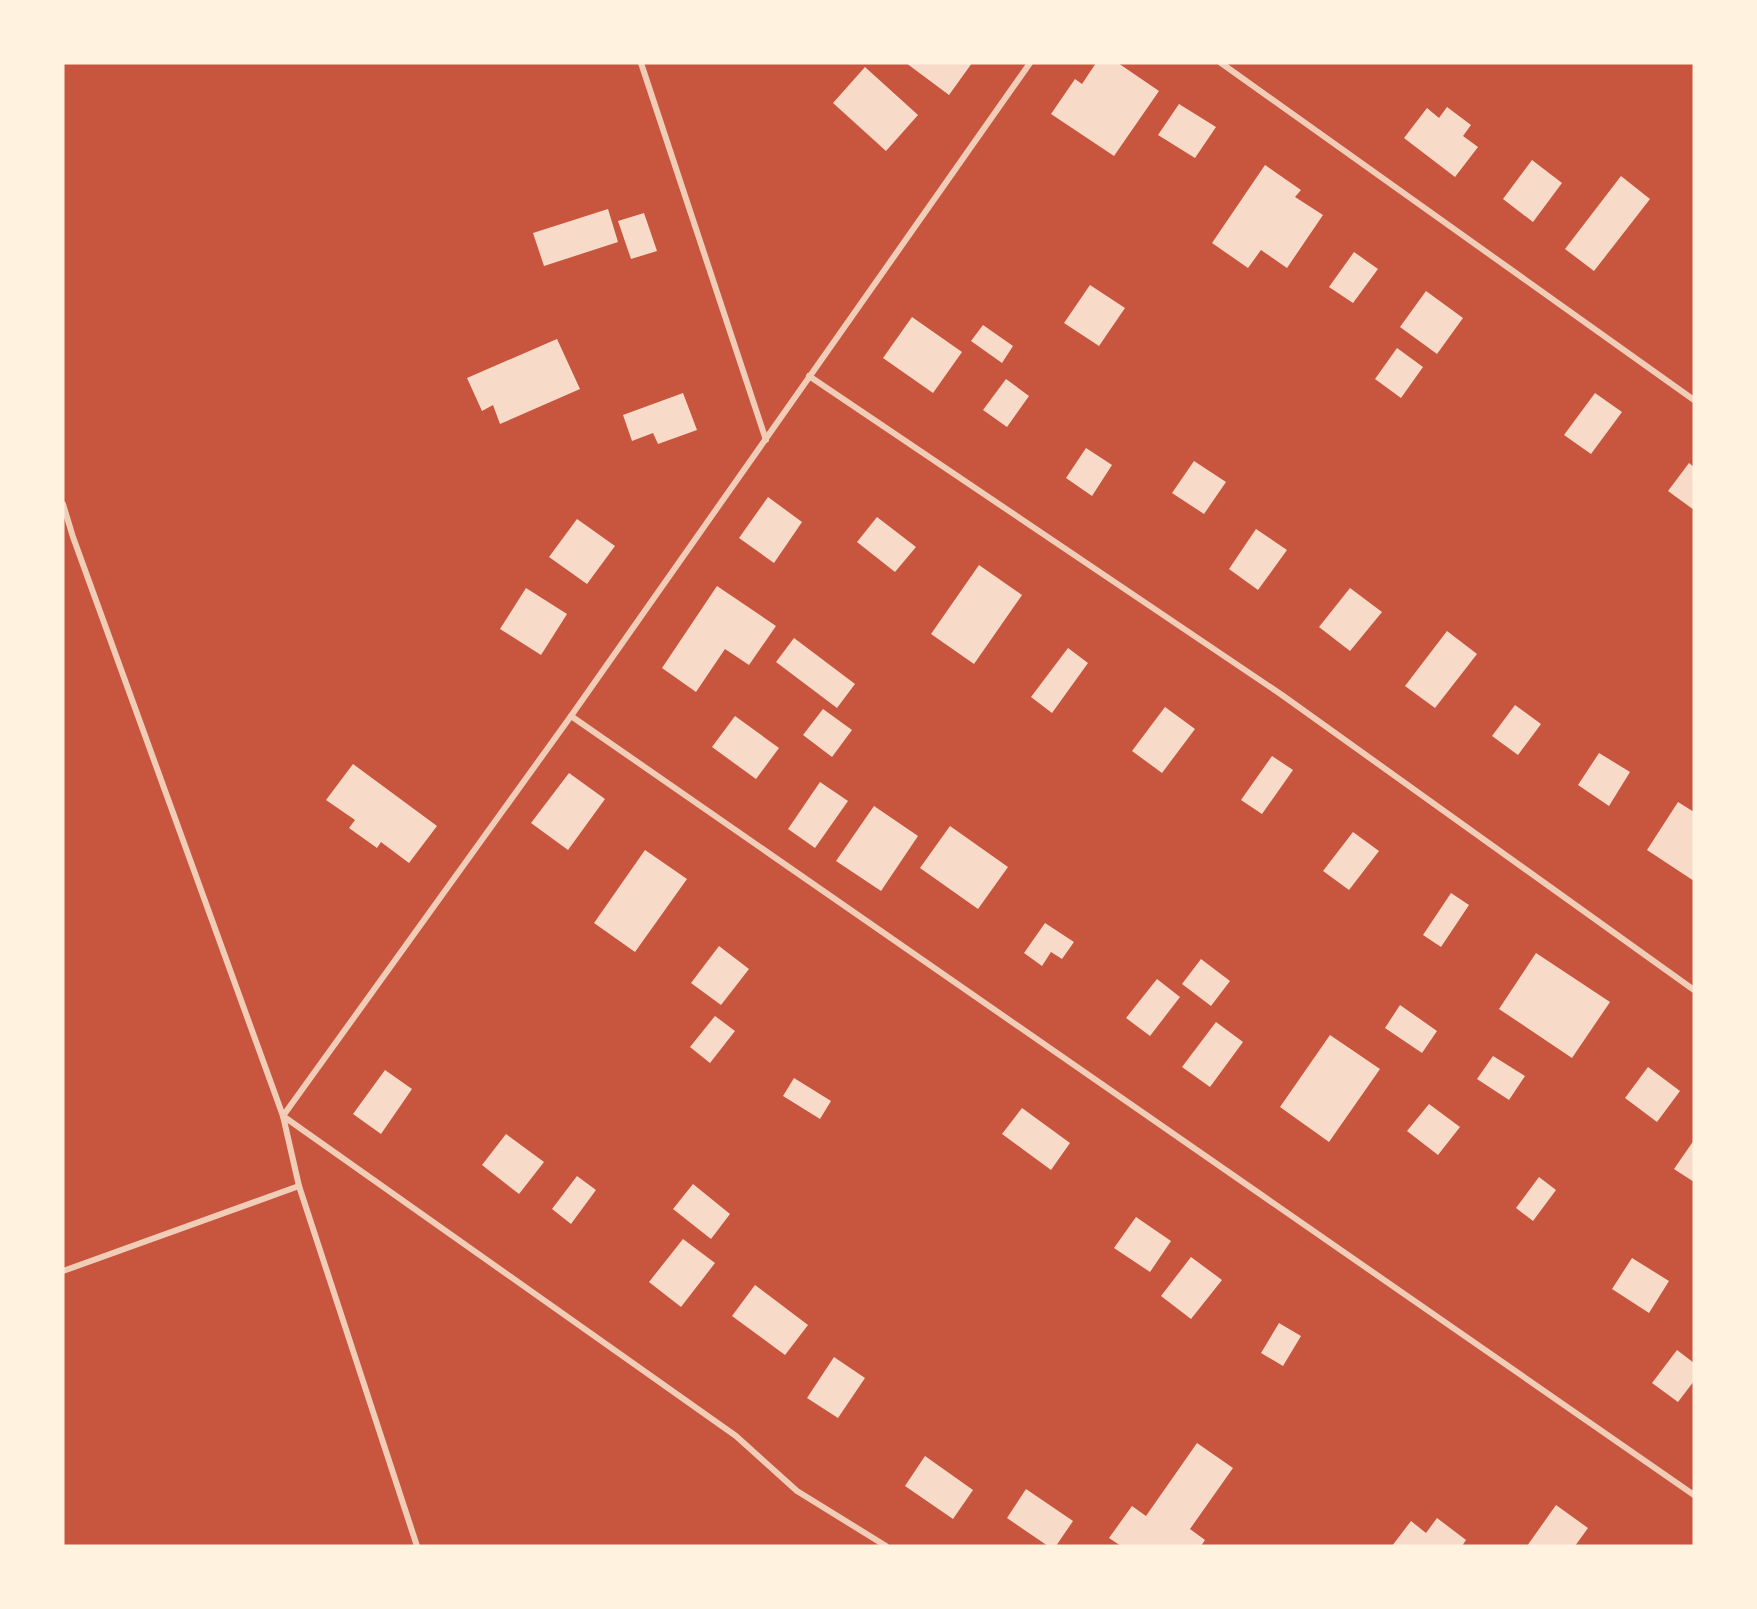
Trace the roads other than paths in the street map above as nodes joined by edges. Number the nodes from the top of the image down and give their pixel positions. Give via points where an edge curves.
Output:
1 (641, 63) edge
2 (1030, 63) edge
3 (1221, 63) edge
4 (809, 376) junction
5 (1694, 400) edge
6 (766, 440) junction
7 (63, 504) edge
8 (571, 717) junction
9 (1694, 990) edge
10 (283, 1116) junction
11 (299, 1186) junction
12 (63, 1271) edge
13 (1694, 1495) edge
14 (417, 1546) edge
15 (886, 1546) edge

1 - 6 street
2 - 4 street
3 - 5 street
4 - 6 street
4 - 9 street via 1282,694
6 - 8 street
7 - 10 street
8 - 10 street
8 - 13 street
10 - 11 street
10 - 15 street via 736,1436 797,1491
11 - 12 street
11 - 14 street

